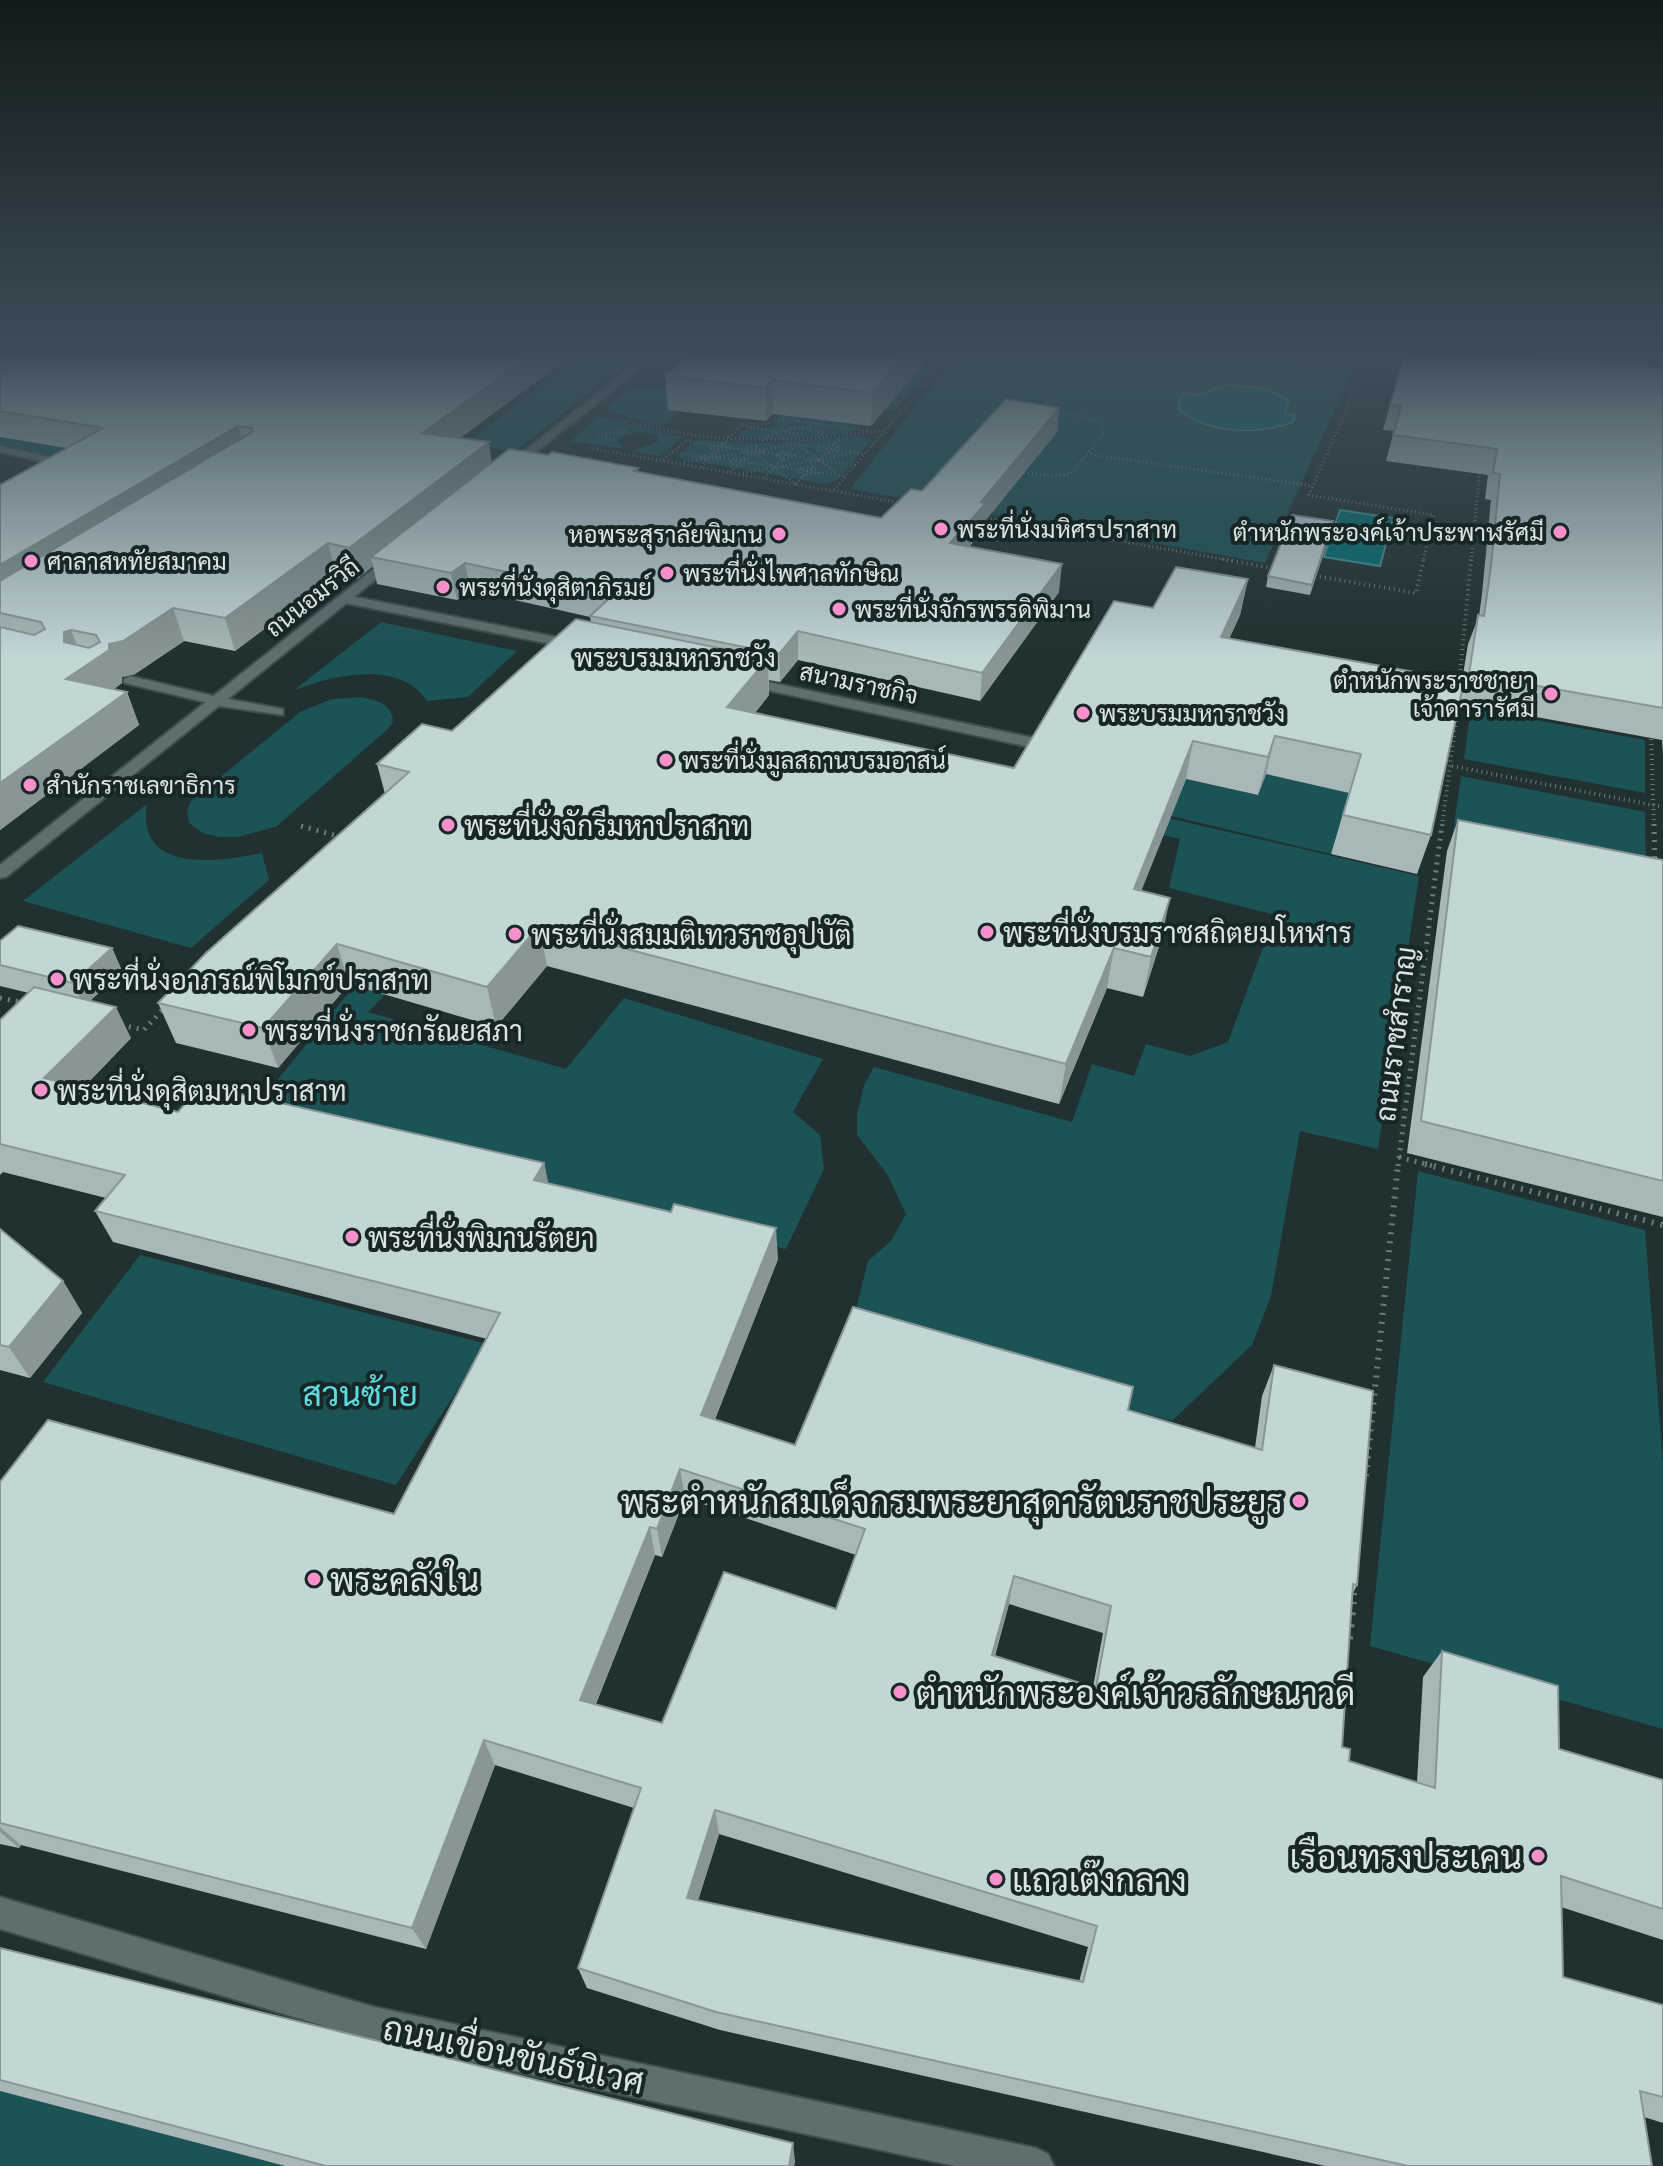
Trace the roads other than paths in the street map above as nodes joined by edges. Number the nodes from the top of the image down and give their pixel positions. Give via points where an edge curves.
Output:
1 (32, 456) edge
2 (525, 456) edge
3 (55, 471) edge
4 (501, 475) edge
5 (404, 552) edge
6 (345, 599) junction
7 (590, 648) edge
8 (728, 678) edge
9 (130, 680) dead end
10 (217, 701) junction
11 (278, 712) dead end
12 (1034, 743) edge
13 (0, 873) edge
14 (0, 1913) edge
15 (1036, 2166) edge

1 - 3 street via 68,464
2 - 4 street
5 - 6 street, ถนนอมรวิถี
6 - 7 street
6 - 10 street, ถนนอมรวิถี
8 - 12 street, สนามราชกิจ
9 - 10 street
10 - 11 street
10 - 13 street, ถนนอมรวิถี
14 - 15 street, ถนนเขื่อนขันธ์นิเวศ via 374,2024

